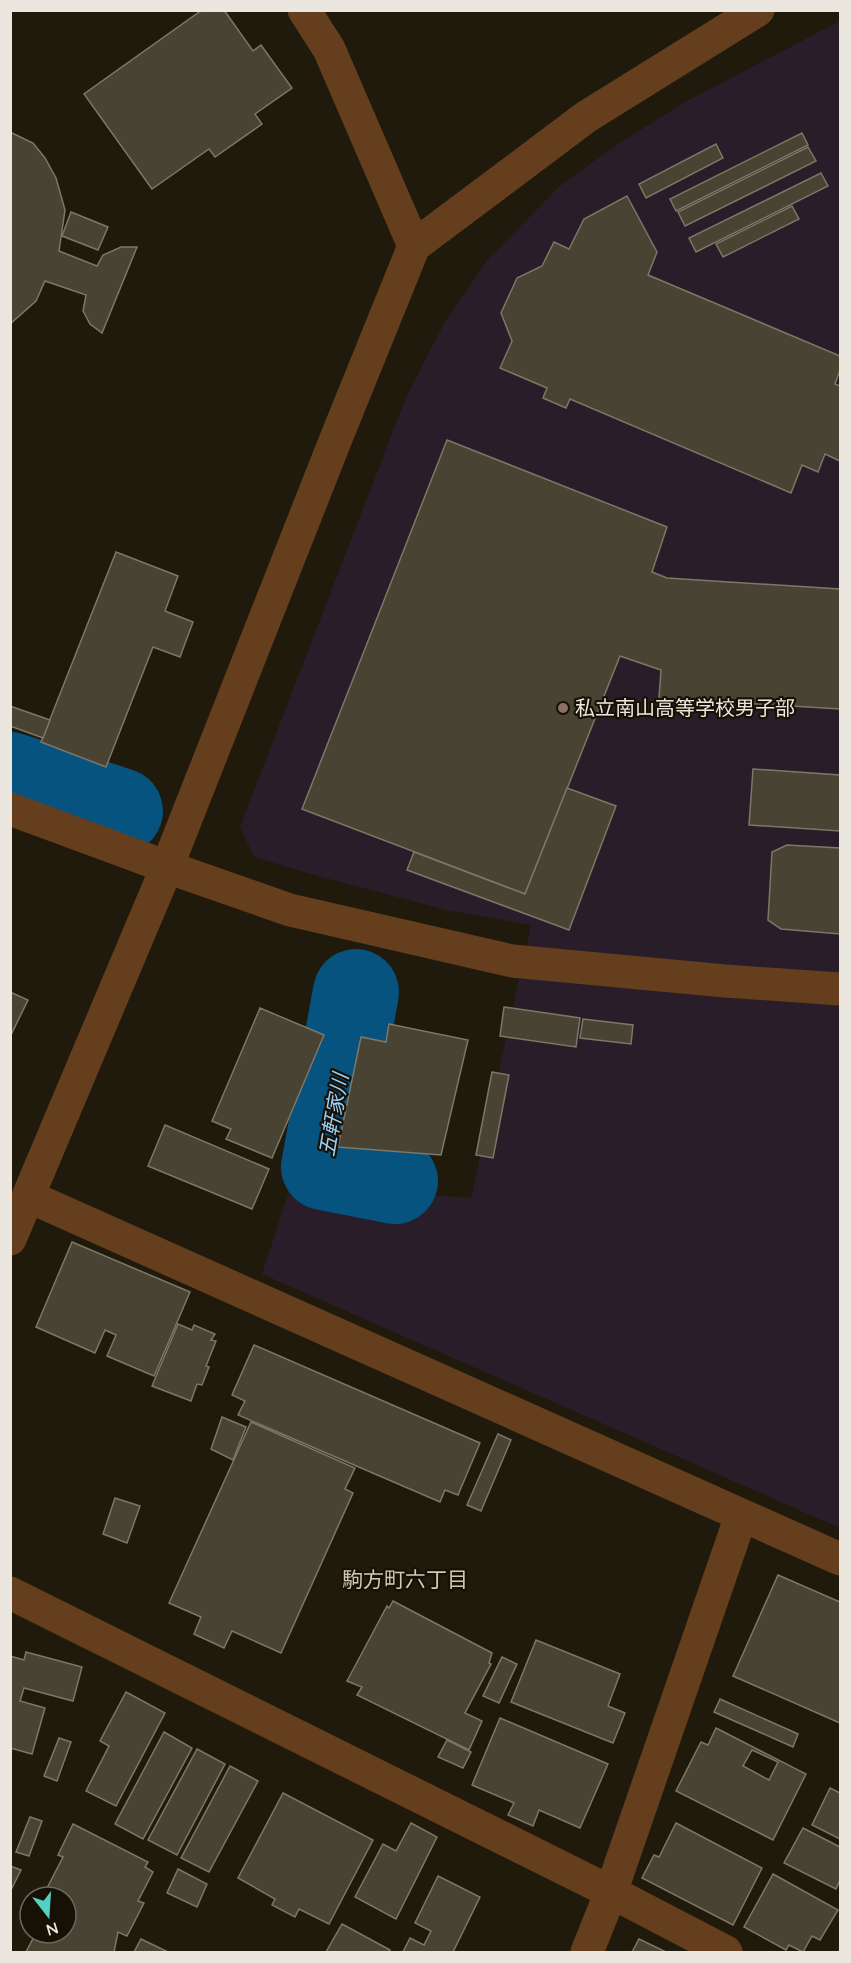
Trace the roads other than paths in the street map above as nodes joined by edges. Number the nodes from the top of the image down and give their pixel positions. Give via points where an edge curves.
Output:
1 (304, 10) edge
2 (758, 10) edge
3 (414, 246) junction
4 (10, 809) edge
5 (167, 867) junction
6 (840, 989) edge
7 (30, 1197) junction
8 (10, 1239) edge
9 (741, 1516) junction
10 (840, 1559) edge
11 (10, 1593) edge
12 (612, 1892) junction
13 (587, 1953) edge
14 (726, 1953) edge

1 - 3 street via 329,49
2 - 3 street via 586,117
3 - 5 street
4 - 5 street
5 - 6 street via 290,910 512,961
5 - 7 street
7 - 8 street
7 - 9 street
9 - 10 street
9 - 12 street
11 - 12 street
12 - 13 street
12 - 14 street

